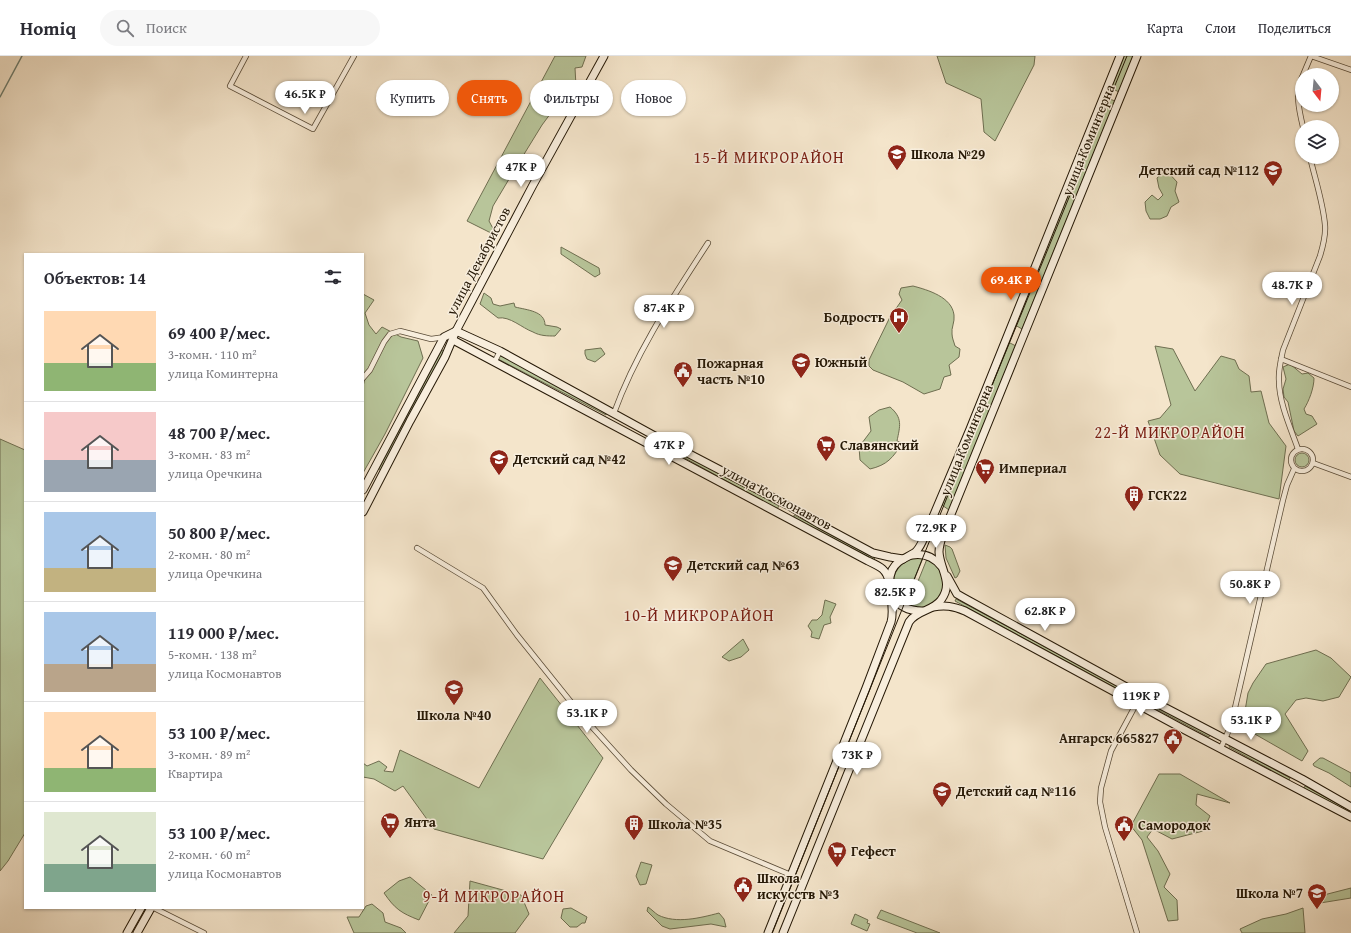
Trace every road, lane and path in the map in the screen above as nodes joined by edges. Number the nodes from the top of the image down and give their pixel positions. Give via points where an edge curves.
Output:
1 (246, 56) edge
2 (354, 56) edge
3 (604, 56) edge
4 (1120, 56) edge
5 (1137, 56) edge
6 (1311, 56) edge
7 (1306, 68) edge
8 (1351, 70) edge
9 (1312, 164) edge
10 (708, 243) dead end
11 (456, 330) junction
12 (444, 337) junction
13 (453, 340) junction
14 (500, 351) junction
15 (1281, 358) junction
16 (495, 361) junction
17 (364, 377) edge
18 (1351, 387) edge
19 (614, 413) junction
20 (1298, 449) junction
21 (1313, 464) junction
22 (1294, 469) junction
23 (373, 471) junction
24 (382, 476) junction
25 (1351, 477) edge
26 (364, 488) edge
27 (789, 506) junction
28 (364, 510) edge
29 (784, 516) junction
30 (416, 548) dead end
31 (912, 555) junction
32 (902, 558) junction
33 (945, 572) junction
34 (890, 587) junction
35 (933, 607) junction
36 (922, 611) junction
37 (1141, 695) junction
38 (1136, 703) junction
39 (1226, 739) junction
40 (1221, 748) junction
41 (1351, 807) edge
42 (1351, 817) edge
43 (791, 875) junction
44 (140, 909) edge
45 (149, 909) edge
46 (156, 909) edge
47 (127, 933) edge
48 (137, 933) edge
49 (204, 933) edge
50 (768, 933) edge
51 (783, 933) edge
52 (1137, 933) edge

1 - 2 street via 230,86 313,129
3 - 11 street, улица Декабристов
4 - 31 street, улица Коминтерна via 944,494 920,546
5 - 33 street, улица Коминтерна via 943,534 939,554
6 - 7 street
6 - 8 street
9 - 15 street via 1323,212 1324,244
10 - 19 street via 640,354
11 - 12 street, улица Декабристов
11 - 13 street, улица Декабристов
11 - 14 street, улица Космонавтов
12 - 13 street
12 - 17 street via 430,339 400,331 390,334
12 - 23 street
13 - 16 street, улица Космонавтов
13 - 24 street, улица Декабристов
14 - 16 street
14 - 19 street, улица Космонавтов
15 - 18 street
15 - 20 street via 1280,392
16 - 29 street, улица Космонавтов
19 - 27 street, улица Космонавтов
20 - 21 street via 1309,451 1313,457
20 - 22 street via 1291,458
21 - 22 street via 1305,471
21 - 25 street
22 - 39 street via 1282,500
23 - 24 street
23 - 26 street
24 - 28 street, улица Декабристов
27 - 29 street
27 - 32 street, улица Космонавтов via 873,553
29 - 34 street, улица Космонавтов via 880,566 888,576
30 - 43 street via 483,588 583,717 666,804 710,841
31 - 32 street
31 - 33 street via 930,556
32 - 34 street via 892,571
33 - 35 street, улица Коминтерна via 945,594
33 - 37 street via 955,591 964,598
34 - 36 street, улица Космонавтов via 898,604 909,610
34 - 43 street via 893,611 891,622
35 - 36 street
35 - 38 street via 952,606 965,611
36 - 51 street via 911,619 906,628
37 - 38 street
37 - 39 street
38 - 40 street
38 - 52 street via 1111,751 1100,802
39 - 40 street
39 - 41 street
40 - 42 street
43 - 50 street
44 - 47 street
45 - 48 street
46 - 49 street

